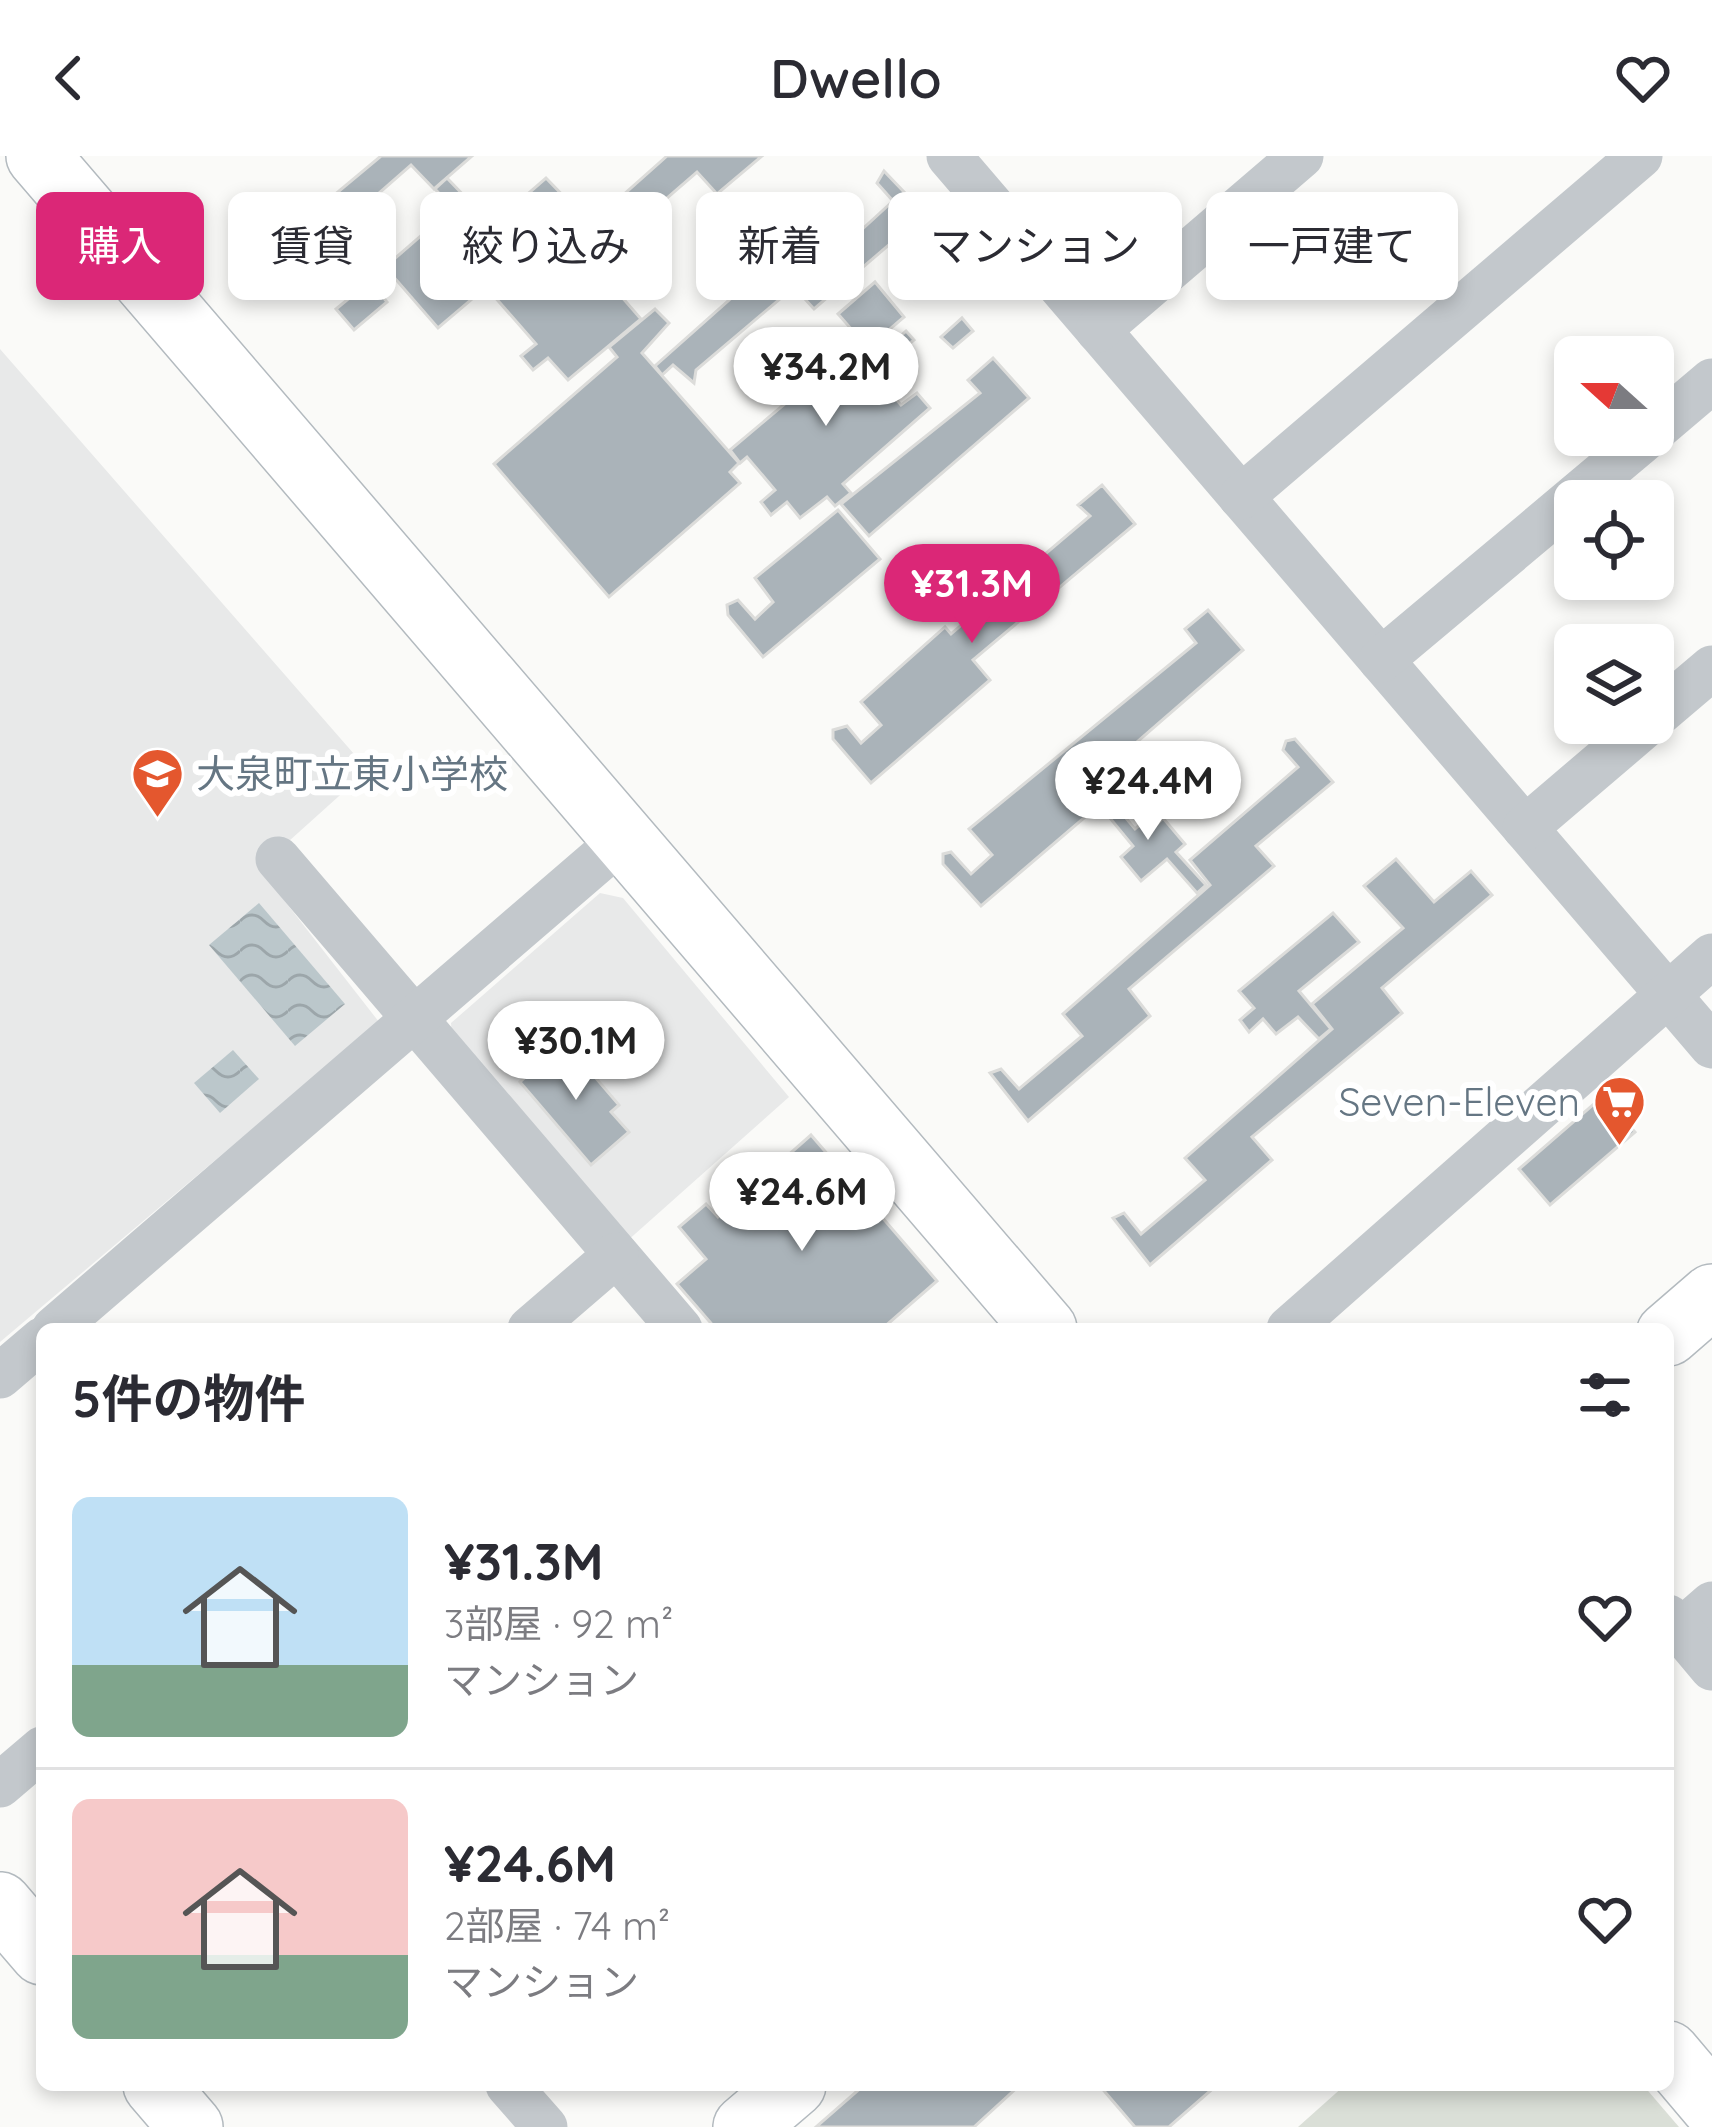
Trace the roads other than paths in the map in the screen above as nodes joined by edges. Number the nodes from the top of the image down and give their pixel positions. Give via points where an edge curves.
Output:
1 (38, 156) edge
2 (1301, 156) edge
3 (1640, 156) edge
4 (960, 160) edge
5 (1098, 330) junction
6 (1712, 382) edge
7 (1674, 414) edge
8 (1624, 456) edge
9 (1241, 497) junction
10 (1381, 660) junction
11 (1712, 668) edge
12 (1674, 700) edge
13 (1623, 744) edge
14 (1526, 828) junction
15 (624, 838) junction
16 (278, 859) dead end
17 (1712, 956) edge
18 (1668, 994) junction
19 (414, 1018) junction
20 (1712, 1046) edge
21 (616, 1255) junction
22 (1712, 1296) edge
23 (61, 1323) edge
24 (537, 1323) edge
25 (675, 1323) edge
26 (1041, 1323) edge
27 (1296, 1323) edge
28 (1674, 1329) edge
29 (36, 1345) edge
30 (0, 1376) edge
31 (1687, 1617) edge
32 (1712, 1668) edge
33 (36, 1754) edge
34 (0, 1785) edge
35 (0, 1904) edge
36 (36, 1946) edge
37 (1674, 2060) edge
38 (160, 2091) edge
39 (513, 2091) edge
40 (787, 2091) edge
41 (1712, 2105) edge
42 (191, 2127) edge
43 (545, 2127) edge
44 (745, 2127) edge

1 - 15 street
2 - 5 street
3 - 9 street
4 - 5 street
5 - 9 street
6 - 7 street
8 - 10 street
9 - 10 street
10 - 14 street
11 - 12 street
13 - 14 street
14 - 18 street
15 - 19 street
15 - 26 street
16 - 19 street
17 - 18 street
18 - 20 street
18 - 27 street
19 - 21 street
19 - 23 street
21 - 24 street
21 - 25 street
22 - 28 street
29 - 30 street
31 - 32 street
33 - 34 street
35 - 36 street
37 - 41 street
38 - 42 street
39 - 43 street
40 - 44 street

